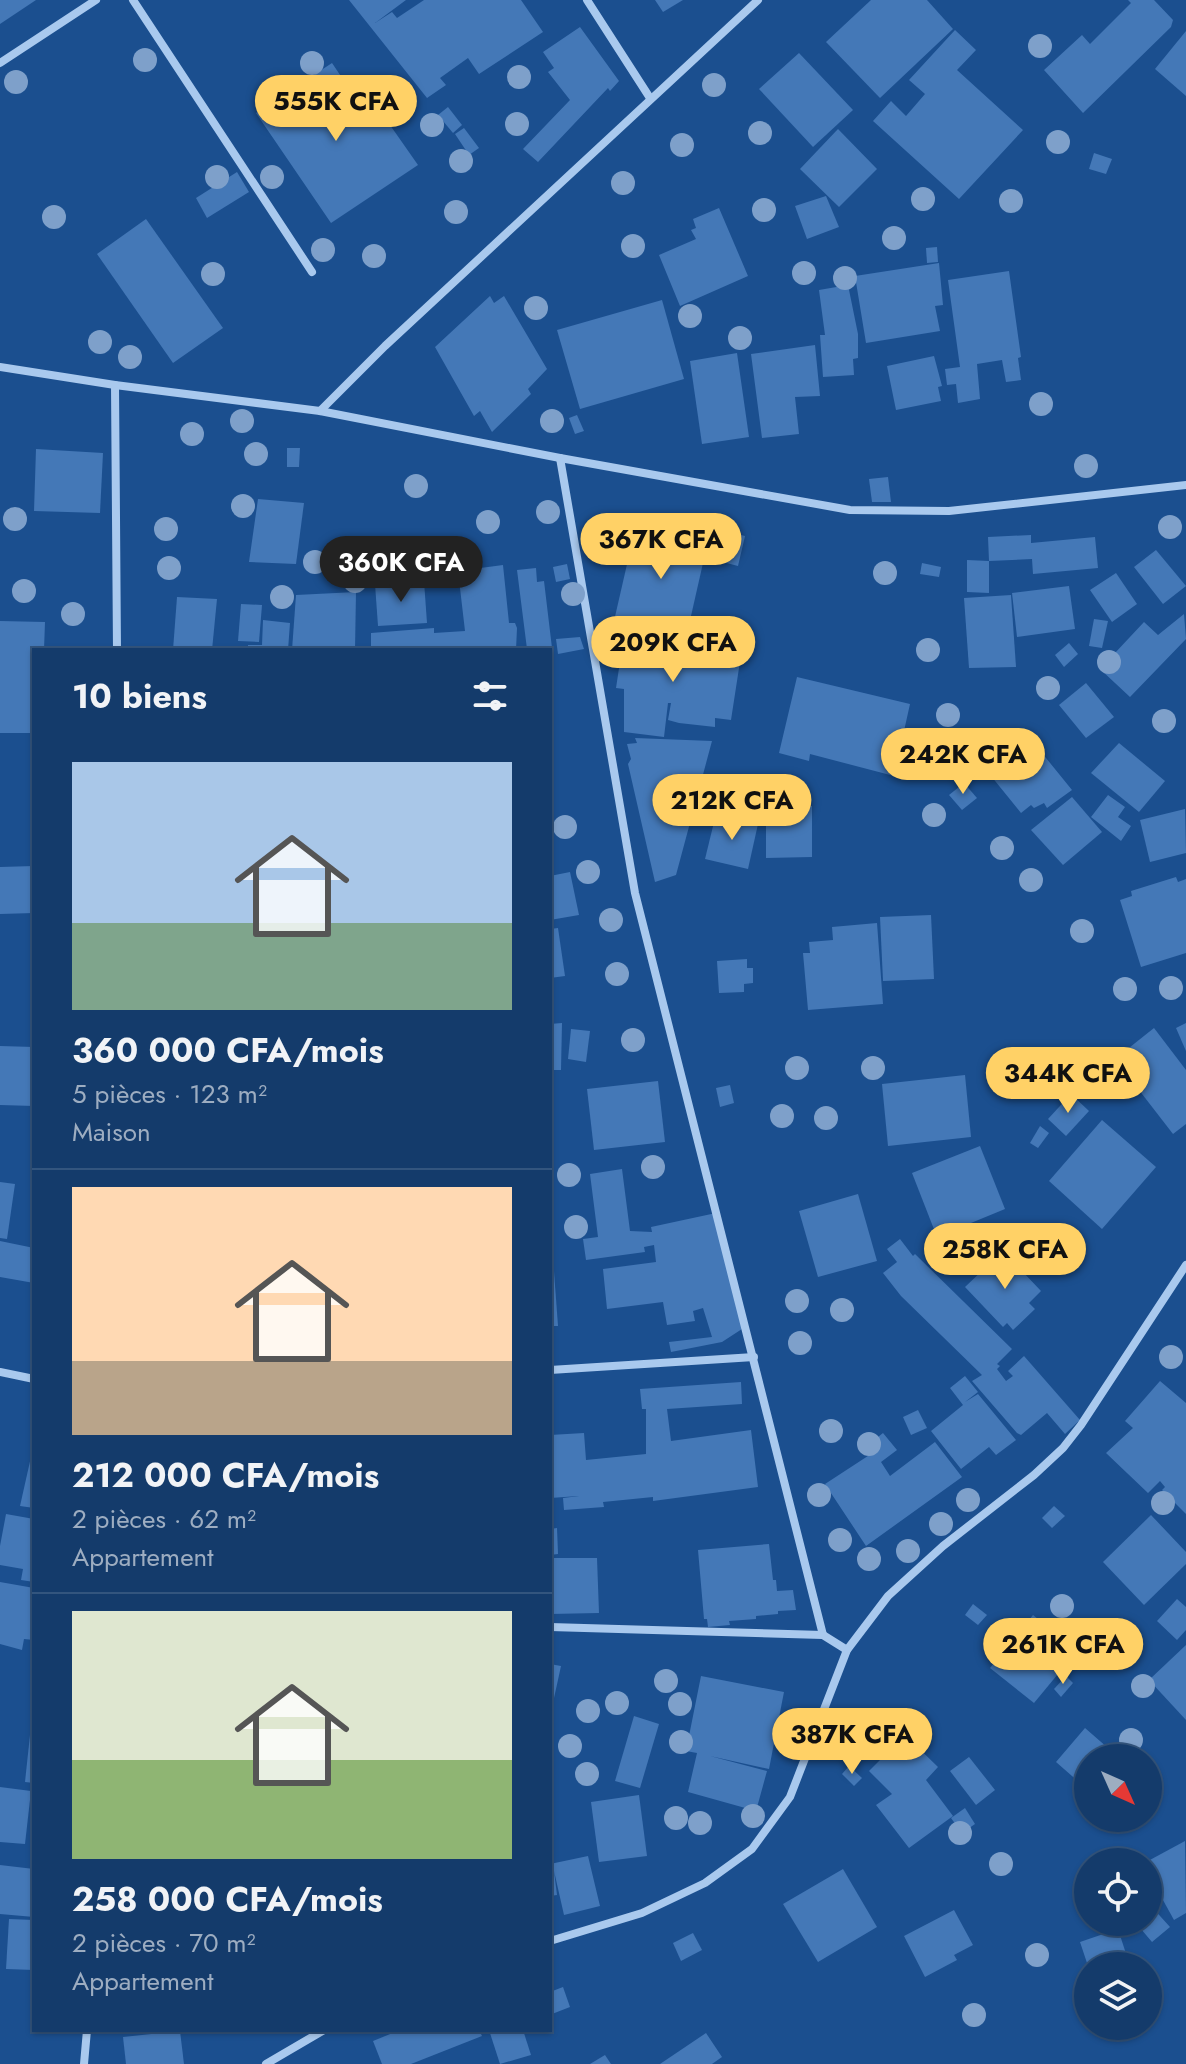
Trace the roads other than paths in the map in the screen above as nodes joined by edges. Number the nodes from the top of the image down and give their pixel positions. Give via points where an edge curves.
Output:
1 (96, 0) edge
2 (133, 0) edge
3 (587, 0) edge
4 (758, 0) edge
5 (0, 63) edge
6 (650, 98) junction
7 (312, 272) dead end
8 (0, 367) edge
9 (115, 385) junction
10 (320, 411) junction
11 (560, 458) junction
12 (1186, 485) edge
13 (117, 648) edge
14 (1186, 1265) edge
15 (754, 1357) junction
16 (552, 1370) edge
17 (0, 1372) edge
18 (32, 1379) edge
19 (552, 1627) edge
20 (823, 1635) junction
21 (847, 1650) junction
22 (552, 1940) edge
23 (87, 2032) edge
24 (321, 2032) edge
25 (84, 2064) edge
26 (266, 2064) edge

1 - 5 street
2 - 7 street
3 - 6 street
4 - 6 street
6 - 10 street
8 - 9 street
9 - 10 street
9 - 13 street
10 - 11 street
11 - 12 street via 850,510 949,511
11 - 15 street via 635,893
14 - 21 street via 1063,1448 888,1596
15 - 16 street
15 - 20 street
17 - 18 street
19 - 20 street
20 - 21 street
21 - 22 street via 790,1797 752,1849 705,1883 642,1913
23 - 25 street
24 - 26 street

